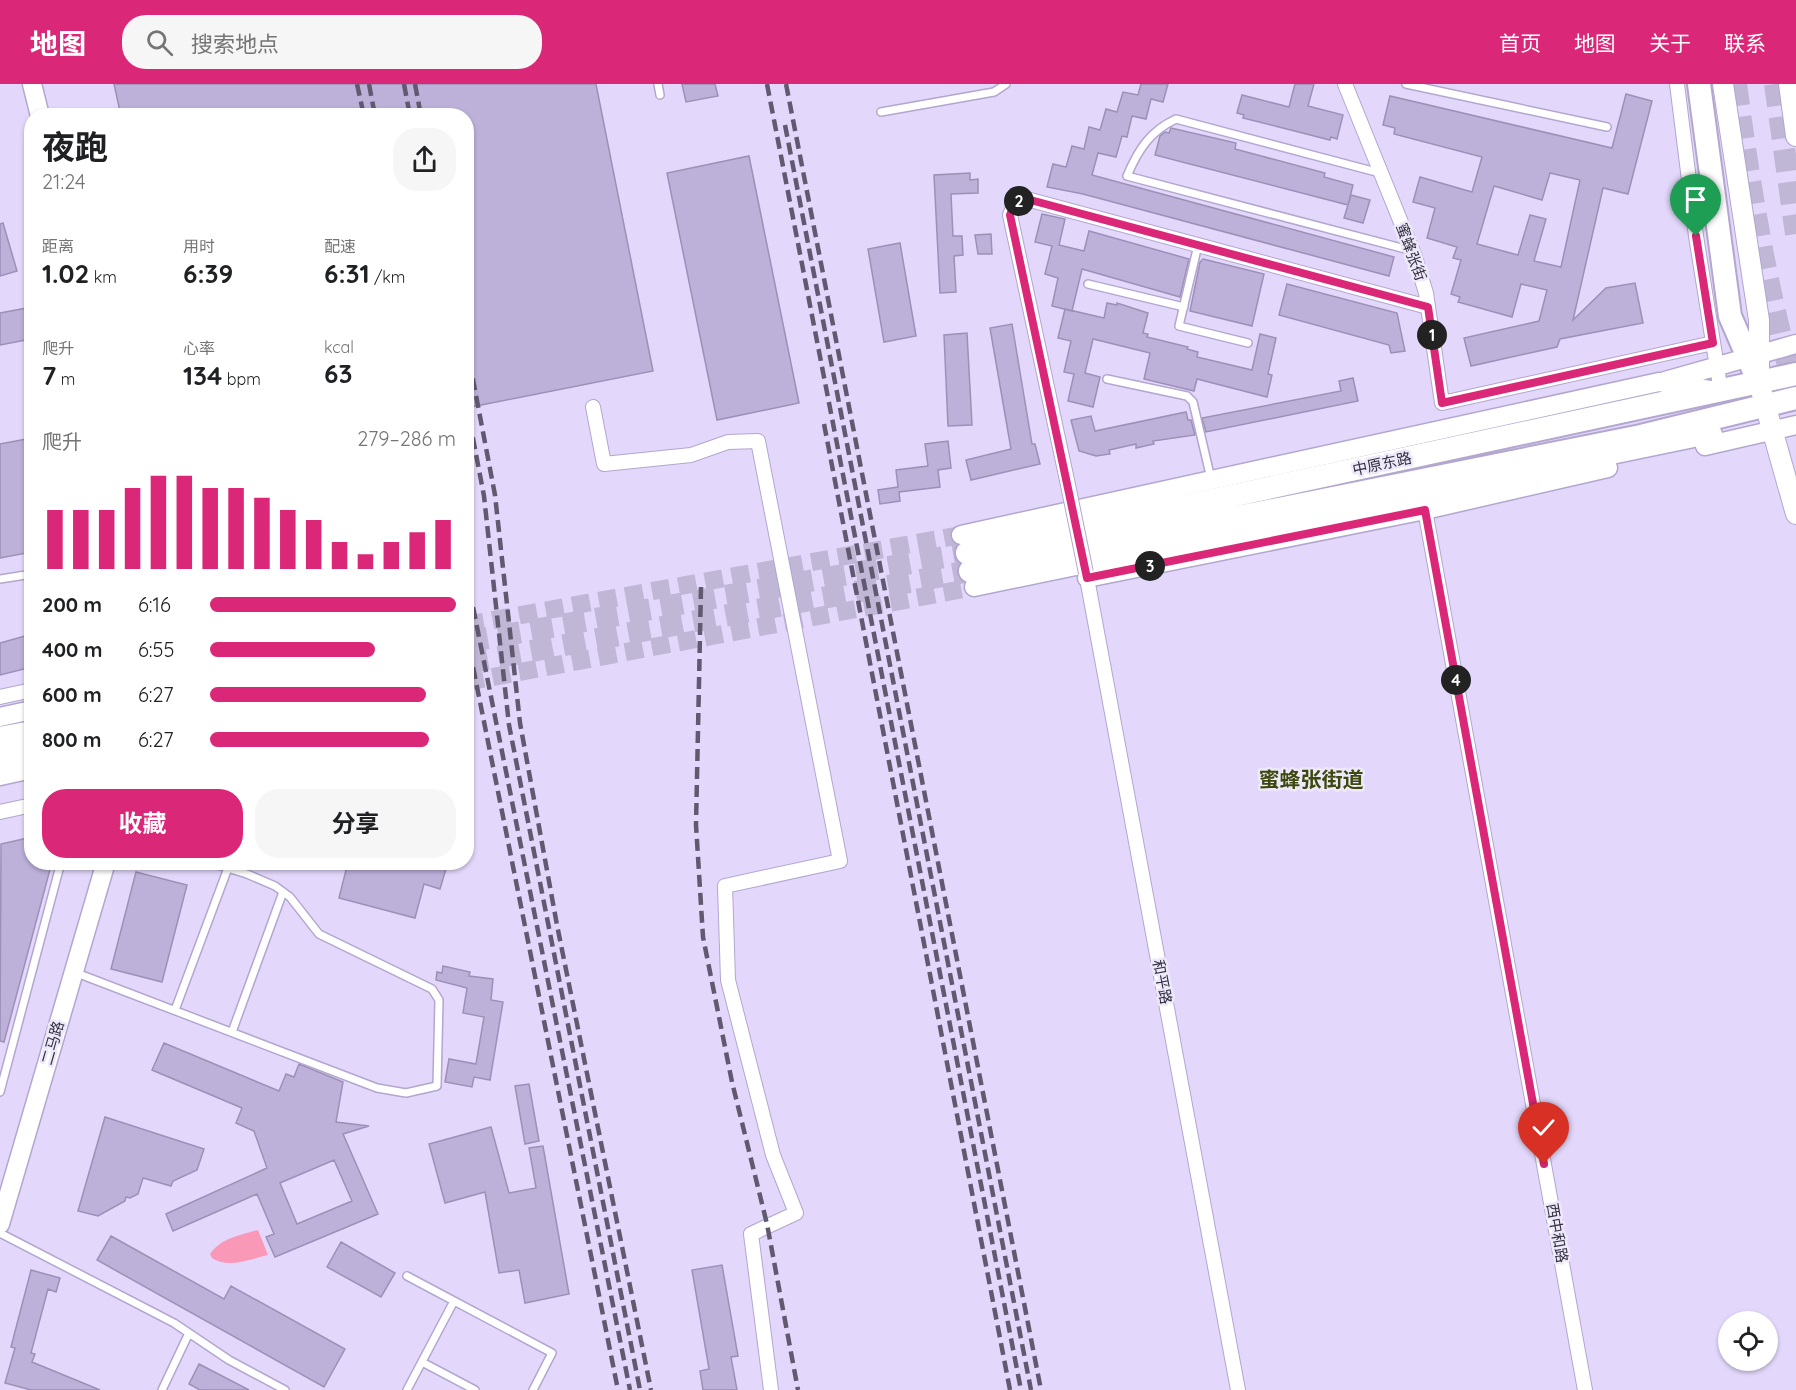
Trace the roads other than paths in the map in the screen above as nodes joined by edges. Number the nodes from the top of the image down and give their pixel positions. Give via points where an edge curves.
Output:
1 (32, 84) edge
2 (658, 84) edge
3 (1006, 84) edge
4 (1345, 84) edge
5 (1406, 84) edge
6 (1677, 84) edge
7 (1699, 84) edge
8 (1723, 84) edge
9 (1789, 84) edge
10 (660, 95) dead end
11 (38, 108) edge
12 (881, 112) dead end
13 (1607, 127) dead end
14 (1796, 136) edge
15 (1381, 174) junction
16 (1198, 245) junction
17 (1413, 251) junction
18 (1088, 284) dead end
19 (1184, 307) junction
20 (1428, 307) junction
21 (1248, 343) dead end
22 (1713, 343) junction
23 (1796, 344) edge
24 (1754, 355) junction
25 (1716, 366) junction
26 (1796, 374) edge
27 (1107, 379) dead end
28 (1659, 382) junction
29 (1759, 383) junction
30 (1721, 392) junction
31 (1796, 398) edge
32 (1766, 405) junction
33 (593, 407) dead end
34 (1725, 415) junction
35 (1796, 425) edge
36 (1773, 431) junction
37 (1709, 440) junction
38 (1212, 482) junction
39 (1425, 510) junction
40 (1796, 514) edge
41 (968, 561) junction
42 (24, 575) edge
43 (1087, 576) junction
44 (0, 579) edge
45 (24, 692) edge
46 (0, 697) edge
47 (24, 712) edge
48 (0, 717) edge
49 (24, 734) edge
50 (0, 738) edge
51 (24, 753) edge
52 (0, 758) edge
53 (24, 771) edge
54 (0, 776) edge
55 (24, 807) edge
56 (0, 812) edge
57 (59, 870) edge
58 (104, 870) edge
59 (227, 870) edge
60 (233, 870) edge
61 (284, 892) junction
62 (74, 972) junction
63 (175, 1010) junction
64 (232, 1032) junction
65 (0, 1092) edge
66 (0, 1224) edge
67 (0, 1233) edge
68 (407, 1276) dead end
69 (454, 1301) junction
70 (189, 1334) junction
71 (422, 1362) junction
72 (162, 1390) edge
73 (285, 1390) edge
74 (407, 1390) edge
75 (475, 1390) edge
76 (533, 1390) edge
77 (771, 1390) edge
78 (1238, 1390) edge
79 (1585, 1390) edge

1 - 11 street
2 - 10 lane
3 - 12 lane via 994,92
4 - 15 street, 蜜蜂张街
5 - 13 lane
6 - 22 street
7 - 24 main road via 1730,316
8 - 24 main road via 1759,320
9 - 14 main road
15 - 17 street, 蜜蜂张街
15 - 17 lane via 1176,119 1159,127 1139,149 1127,176
16 - 19 lane
16 - 20 street
16 - 43 street, 和平路, bridge via 1023,198 1010,215
17 - 20 street, 蜜蜂张街
18 - 19 lane
19 - 21 lane via 1179,326
20 - 22 street, 蜜蜂张街 via 1442,403
22 - 25 street
23 - 24 street
24 - 25 street
24 - 29 main road
25 - 28 street
25 - 30 street
26 - 29 main road, 中原东路
27 - 38 lane via 1187,396 1193,402
28 - 30 street
28 - 38 street
29 - 30 main road, 中原东路
29 - 32 main road
30 - 41 main road, 中原东路
31 - 32 main road, 中原东路
32 - 34 main road, 中原东路
32 - 36 main road
33 - 77 street via 604,464 692,455 728,442 758,441 840,861 725,886 728,980 773,1155 796,1213 751,1234
34 - 37 street
34 - 41 main road, 中原东路 via 1641,436
35 - 36 street
36 - 37 street
36 - 40 main road
37 - 39 street
37 - 41 street
38 - 41 street
39 - 43 street
39 - 79 street, 西中和路
42 - 44 lane
43 - 78 street, 和平路
45 - 46 street
47 - 48 street
49 - 50 main road
51 - 52 main road
53 - 54 street
55 - 56 street
57 - 65 lane
58 - 62 street, 二马路
59 - 63 lane
60 - 61 lane
61 - 64 lane
61 - 64 lane via 319,933 432,989 439,1000 437,1086 406,1093 386,1090
62 - 63 lane
62 - 66 street, 二马路
63 - 64 lane
67 - 70 lane
68 - 69 lane
69 - 71 lane
69 - 76 lane via 552,1353
70 - 72 lane
70 - 73 lane
71 - 74 lane
71 - 75 lane

